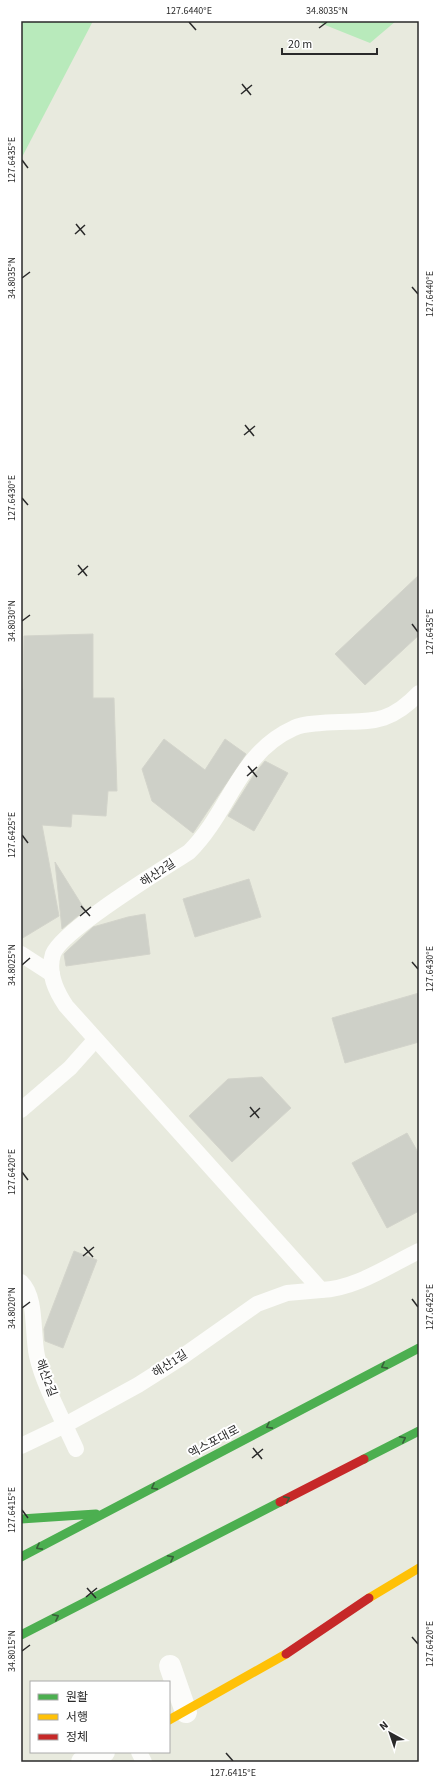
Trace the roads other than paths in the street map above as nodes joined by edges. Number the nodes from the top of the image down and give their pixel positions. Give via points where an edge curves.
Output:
1 (419, 693) edge
2 (21, 954) edge
3 (52, 974) junction
4 (95, 1040) junction
5 (21, 1110) edge
6 (419, 1250) edge
7 (21, 1282) edge
8 (321, 1290) junction
9 (419, 1348) edge
10 (65, 1425) junction
11 (419, 1431) edge
12 (21, 1446) edge
13 (76, 1449) dead end
14 (103, 1514) junction
15 (21, 1519) edge
16 (21, 1557) edge
17 (419, 1568) edge
18 (21, 1635) edge
19 (170, 1666) dead end
20 (177, 1716) edge
21 (102, 1753) edge
22 (140, 1753) edge
23 (82, 1762) edge
24 (144, 1762) edge

1 - 3 lane, 해산2길 via 388,717 308,724 276,739 251,760 210,826 189,852 84,923 56,947 52,956
2 - 3 lane
3 - 4 lane, 해산2길 via 53,984 66,1006
4 - 5 lane via 70,1068
4 - 8 lane
6 - 8 lane, 해산1길 via 347,1286
7 - 10 lane, 해산2길 via 30,1294 36,1355 40,1369
8 - 10 lane, 해산1길 via 286,1293 257,1304 164,1369
9 -> 14 main road, 엑스포대로
10 - 12 lane, 해산1길
10 - 13 lane, 해산2길
18 -> 11 main road
14 - 15 main road
14 -> 16 main road, 엑스포대로
17 - 20 main road via 388,1585 277,1660
19 - 20 street
21 - 23 street
22 - 24 lane

